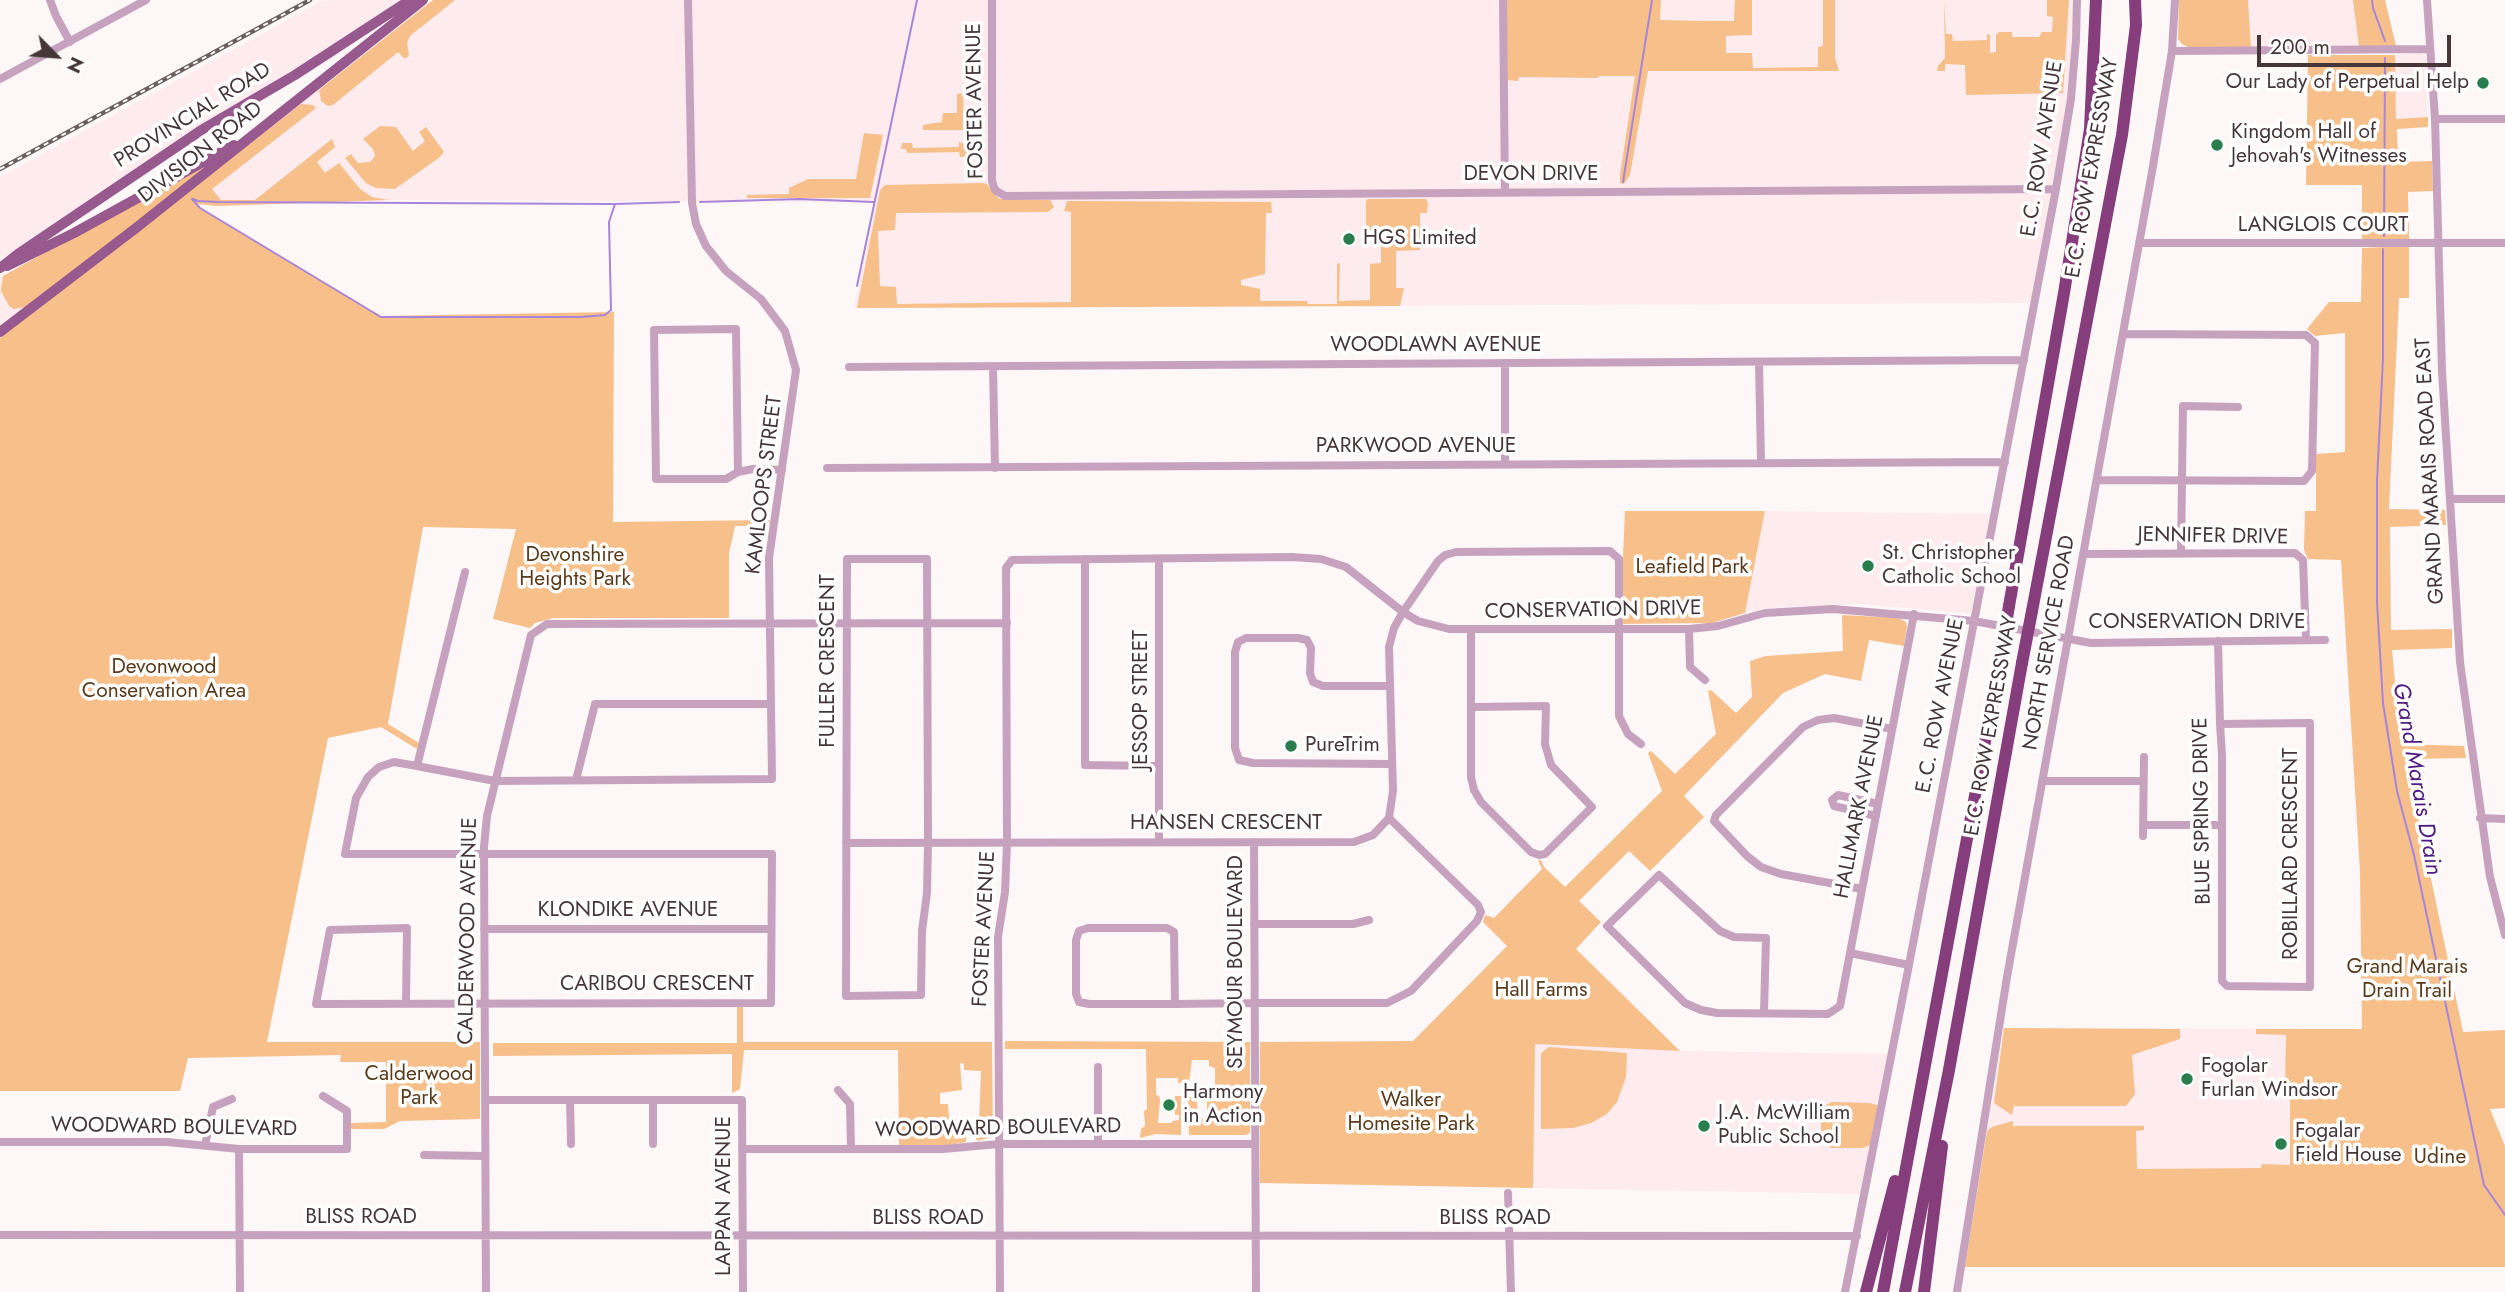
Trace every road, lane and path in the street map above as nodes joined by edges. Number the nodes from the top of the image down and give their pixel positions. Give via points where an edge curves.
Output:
1 (50, 0) edge
2 (146, 0) edge
3 (410, 0) edge
4 (423, 0) edge
5 (688, 0) edge
6 (992, 0) edge
7 (1503, 0) edge
8 (2077, 0) edge
9 (2096, 0) edge
10 (2136, 0) edge
11 (2175, 0) edge
12 (2427, 0) edge
13 (70, 41) junction
14 (2430, 49) junction
15 (2172, 51) junction
16 (0, 79) edge
17 (2435, 119) junction
18 (2505, 119) edge
19 (259, 131) junction
20 (2056, 188) junction
21 (1504, 192) junction
22 (1005, 196) joint
23 (84, 209) junction
24 (74, 233) junction
25 (2140, 243) junction
26 (2505, 243) edge
27 (2437, 244) junction
28 (0, 268) edge
29 (0, 332) edge
30 (2124, 334) junction
31 (2024, 360) junction
32 (1759, 362) junction
33 (1505, 363) junction
34 (993, 366) junction
35 (849, 367) dead end
36 (2238, 407) dead end
37 (1761, 462) junction
38 (2004, 462) junction
39 (1505, 464) junction
40 (827, 468) dead end
41 (995, 468) junction
42 (782, 470) junction
43 (738, 472) junction
44 (2097, 480) junction
45 (2183, 480) junction
46 (2450, 499) junction
47 (2505, 499) edge
48 (2181, 553) junction
49 (2084, 554) junction
50 (1084, 559) junction
51 (1159, 559) junction
52 (1006, 568) joint
53 (465, 572) dead end
54 (1402, 612) junction
55 (1914, 614) junction
56 (1974, 621) junction
57 (927, 623) junction
58 (770, 624) junction
59 (847, 624) junction
60 (1007, 624) junction
61 (1689, 629) junction
62 (1471, 630) junction
63 (1618, 630) junction
64 (2068, 639) junction
65 (2306, 639) junction
66 (2325, 640) dead end
67 (2218, 641) junction
68 (1705, 680) dead end
69 (1390, 686) junction
70 (771, 704) junction
71 (1471, 707) junction
72 (2220, 724) junction
73 (1892, 729) junction
74 (1641, 744) dead end
75 (2144, 757) dead end
76 (1392, 764) junction
77 (417, 766) junction
78 (1159, 766) junction
79 (576, 780) junction
80 (495, 781) junction
81 (2042, 781) junction
82 (2143, 781) junction
83 (1878, 804) junction
84 (1876, 816) junction
85 (1389, 818) junction
86 (2480, 818) junction
87 (2505, 819) edge
88 (2143, 825) junction
89 (2221, 825) junction
90 (2143, 836) dead end
91 (1007, 842) junction
92 (1159, 842) junction
93 (1254, 842) junction
94 (846, 843) junction
95 (928, 843) junction
96 (484, 854) junction
97 (1862, 889) junction
98 (1369, 920) dead end
99 (1254, 924) junction
100 (484, 929) junction
101 (771, 929) junction
102 (2505, 936) edge
103 (1850, 953) junction
104 (1909, 965) junction
105 (2222, 981) joint
106 (406, 1003) junction
107 (485, 1003) junction
108 (1254, 1003) junction
109 (1175, 1004) junction
110 (1764, 1013) junction
111 (1098, 1067) dead end
112 (1950, 1070) junction
113 (838, 1090) dead end
114 (323, 1096) dead end
115 (232, 1099) dead end
116 (1918, 1099) junction
117 (485, 1100) junction
118 (570, 1100) junction
119 (653, 1100) junction
120 (0, 1142) edge
121 (571, 1144) dead end
122 (653, 1144) dead end
123 (999, 1144) junction
124 (1098, 1144) junction
125 (1255, 1144) junction
126 (205, 1145) junction
127 (239, 1149) junction
128 (742, 1149) junction
129 (851, 1149) junction
130 (424, 1155) dead end
131 (485, 1156) junction
132 (1508, 1192) dead end
133 (0, 1235) edge
134 (239, 1236) junction
135 (485, 1236) junction
136 (742, 1236) junction
137 (1000, 1236) junction
138 (1255, 1236) junction
139 (1510, 1236) junction
140 (1857, 1237) junction
141 (240, 1292) edge
142 (486, 1292) edge
143 (743, 1292) edge
144 (1000, 1292) edge
145 (1256, 1292) edge
146 (1511, 1292) edge
147 (1845, 1292) edge
148 (1866, 1292) edge
149 (1883, 1292) edge
150 (1905, 1292) edge
151 (1924, 1292) edge
152 (1957, 1292) edge

1 - 13 street
2 - 13 street
3 - 23 main road, PROVINCIAL ROAD
4 - 19 main road, DIVISION ROAD
5 - 42 street, KAMLOOPS STREET via 694,214 706,246 726,271 761,299 785,331 796,370
6 - 22 street, FOSTER AVENUE via 992,181 995,190
7 - 21 street
8 - 20 street, E.C. ROW AVENUE via 2071,99
9 - 116 highway, E.C. ROW EXPRESSWAY, bridge via 2090,129 2064,293
10 - 112 highway, E.C. ROW EXPRESSWAY, bridge via 2122,135
11 - 15 street, NORTH SERVICE ROAD
12 - 14 street, GRAND MARAIS ROAD EAST
13 - 16 street
14 - 15 street
14 - 17 street, GRAND MARAIS ROAD EAST
15 - 25 street, NORTH SERVICE ROAD
17 - 18 street
17 - 27 street, GRAND MARAIS ROAD EAST
19 - 24 main road, PROVINCIAL ROAD
19 - 29 main road, DIVISION ROAD
20 - 21 street, DEVON DRIVE
20 - 31 street, E.C. ROW AVENUE
21 - 22 street, DEVON DRIVE
23 - 24 main road
23 - 28 main road, PROVINCIAL ROAD
24 - 28 main road, PROVINCIAL ROAD
25 - 27 street, LANGLOIS COURT
25 - 30 street, NORTH SERVICE ROAD
26 - 27 street, LANGLOIS COURT
27 - 46 street, GRAND MARAIS ROAD EAST
30 - 44 street, NORTH SERVICE ROAD
30 - 45 street via 2306,335 2315,343 2312,471 2304,481
31 - 32 street, WOODLAWN AVENUE
31 - 38 street, E.C. ROW AVENUE
32 - 33 street, WOODLAWN AVENUE
32 - 37 street
33 - 34 street, WOODLAWN AVENUE
33 - 39 street
34 - 35 street, WOODLAWN AVENUE
34 - 41 street
36 - 45 street via 2183,406
37 - 38 street, PARKWOOD AVENUE
37 - 39 street, PARKWOOD AVENUE
38 - 56 street, E.C. ROW AVENUE
39 - 41 street, PARKWOOD AVENUE
40 - 41 street, PARKWOOD AVENUE
42 - 43 street
42 - 58 street, KAMLOOPS STREET via 769,558
43 - 43 street via 726,479 656,479 654,331 736,329
44 - 45 street
44 - 49 street, NORTH SERVICE ROAD
45 - 48 street
46 - 47 street
46 - 86 street, GRAND MARAIS ROAD EAST via 2460,662
48 - 49 street, JENNIFER DRIVE
48 - 65 street, JENNIFER DRIVE via 2295,553 2303,560
49 - 64 street, NORTH SERVICE ROAD
50 - 51 street, CONSERVATION DRIVE
50 - 52 street, CONSERVATION DRIVE via 1012,560
50 - 78 street via 1085,765
51 - 54 street, CONSERVATION DRIVE via 1321,559 1346,567
51 - 78 street, JESSOP STREET
52 - 60 street, FOSTER AVENUE
53 - 77 street
54 - 62 street, CONSERVATION DRIVE via 1418,621
54 - 63 street via 1445,555 1610,551 1619,559
54 - 69 street via 1389,647
55 - 56 street, CONSERVATION DRIVE
55 - 61 street, CONSERVATION DRIVE via 1833,609 1765,613
55 - 73 street, HALLMARK AVENUE
56 - 64 street, CONSERVATION DRIVE
56 - 104 street, E.C. ROW AVENUE
57 - 59 street, CALDERWOOD AVENUE
57 - 59 street, FULLER CRESCENT via 927,559 847,559
57 - 60 street, CALDERWOOD AVENUE
57 - 95 street, FULLER CRESCENT
58 - 59 street, CALDERWOOD AVENUE
58 - 70 street, KAMLOOPS STREET
58 - 80 street, CALDERWOOD AVENUE via 547,624 538,628 531,635
59 - 94 street, FULLER CRESCENT
60 - 91 street, FOSTER AVENUE
61 - 63 street, CONSERVATION DRIVE
61 - 68 street via 1690,667
62 - 63 street, CONSERVATION DRIVE
62 - 71 street
63 - 74 street via 1619,716 1628,734
64 - 67 street, CONSERVATION DRIVE via 2109,644
64 - 81 street, NORTH SERVICE ROAD
65 - 66 street, CONSERVATION DRIVE
65 - 67 street, CONSERVATION DRIVE
67 - 72 street, BLUE SPRING DRIVE
69 - 76 street
69 - 76 street via 1313,682 1311,648 1307,640 1298,638 1246,638 1238,642 1235,652 1235,748 1239,760
70 - 79 street via 595,704
70 - 79 street, KAMLOOPS STREET via 772,779
71 - 71 street via 1474,790 1531,852 1545,853 1592,807 1551,765 1545,744 1546,706
72 - 89 street, BLUE SPRING DRIVE
72 - 105 street, ROBILLARD CRESCENT via 2310,723 2310,987 2227,986
73 - 83 street, HALLMARK AVENUE
73 - 97 street via 1833,718 1803,727 1714,821 1761,867
75 - 82 street
76 - 85 street
77 - 80 street, KAMLOOPS STREET
77 - 96 street, KAMLOOPS STREET via 394,762 379,767 368,778 356,799 345,854
78 - 92 street, JESSOP STREET
79 - 80 street, KAMLOOPS STREET
80 - 96 street, CALDERWOOD AVENUE
81 - 82 street
81 - 152 street, NORTH SERVICE ROAD
82 - 88 street
83 - 84 street, HALLMARK AVENUE
83 - 84 street via 1838,795 1832,800 1834,806
84 - 97 street, HALLMARK AVENUE
85 - 93 street, HANSEN CRESCENT via 1373,835 1354,842
85 - 108 street via 1478,905 1477,922 1410,990 1387,1003
86 - 87 street
86 - 102 street, GRAND MARAIS ROAD EAST
88 - 89 street
88 - 90 street
89 - 105 street, BLUE SPRING DRIVE
91 - 92 street, HANSEN CRESCENT
91 - 95 street, HANSEN CRESCENT
91 - 123 street, FOSTER AVENUE via 998,937
92 - 93 street, HANSEN CRESCENT
93 - 99 street, SEYMOUR BOULEVARD
94 - 95 street, HANSEN CRESCENT
94 - 95 street, FULLER CRESCENT via 846,996 859,996 921,995
96 - 100 street, CALDERWOOD AVENUE
96 - 101 street, CARIBOU CRESCENT via 772,854
97 - 103 street, HALLMARK AVENUE
98 - 99 street
99 - 108 street, SEYMOUR BOULEVARD
100 - 101 street, KLONDIKE AVENUE
100 - 107 street, CALDERWOOD AVENUE
101 - 107 street, CARIBOU CRESCENT via 771,1003
103 - 104 street
103 - 110 street, HALLMARK AVENUE via 1840,1006 1828,1014
104 - 140 street, E.C. ROW AVENUE
106 - 106 street via 407,928 330,930 316,1004
106 - 107 street
107 - 117 street, CALDERWOOD AVENUE
108 - 109 street
108 - 125 street, SEYMOUR BOULEVARD
109 - 109 street via 1174,932 1167,928 1079,931 1079,1002
110 - 110 street via 1766,938 1734,937 1720,931 1659,875 1607,926 1685,1003 1717,1013
111 - 124 street
112 - 150 highway, E.C. ROW EXPRESSWAY
112 - 151 highway
113 - 129 street via 850,1104
114 - 127 street, WOODWARD BOULEVARD via 346,1111 347,1149
115 - 126 street via 213,1107
116 - 148 highway
116 - 149 highway, E.C. ROW EXPRESSWAY
117 - 118 street
117 - 131 street, CALDERWOOD AVENUE
118 - 119 street
118 - 121 street
119 - 122 street
119 - 128 street, LAPPAN AVENUE via 742,1100
120 - 126 street, WOODWARD BOULEVARD
123 - 124 street, WOODWARD BOULEVARD
123 - 129 street, WOODWARD BOULEVARD
123 - 137 street, FOSTER AVENUE
124 - 125 street, WOODWARD BOULEVARD
125 - 138 street, SEYMOUR BOULEVARD
126 - 127 street, WOODWARD BOULEVARD
127 - 134 street
128 - 129 street, WOODWARD BOULEVARD
128 - 136 street, LAPPAN AVENUE
130 - 131 street
131 - 135 street, CALDERWOOD AVENUE
132 - 139 street
133 - 134 street, BLISS ROAD
134 - 135 street, BLISS ROAD
134 - 141 street
135 - 136 street, BLISS ROAD
135 - 142 street, CALDERWOOD AVENUE
136 - 137 street, BLISS ROAD
136 - 143 street, LAPPAN AVENUE
137 - 138 street, BLISS ROAD
137 - 144 street, FOSTER AVENUE
138 - 139 street, BLISS ROAD
138 - 145 street, SEYMOUR BOULEVARD
139 - 140 street, BLISS ROAD
139 - 146 street
140 - 147 street, E.C. ROW AVENUE

